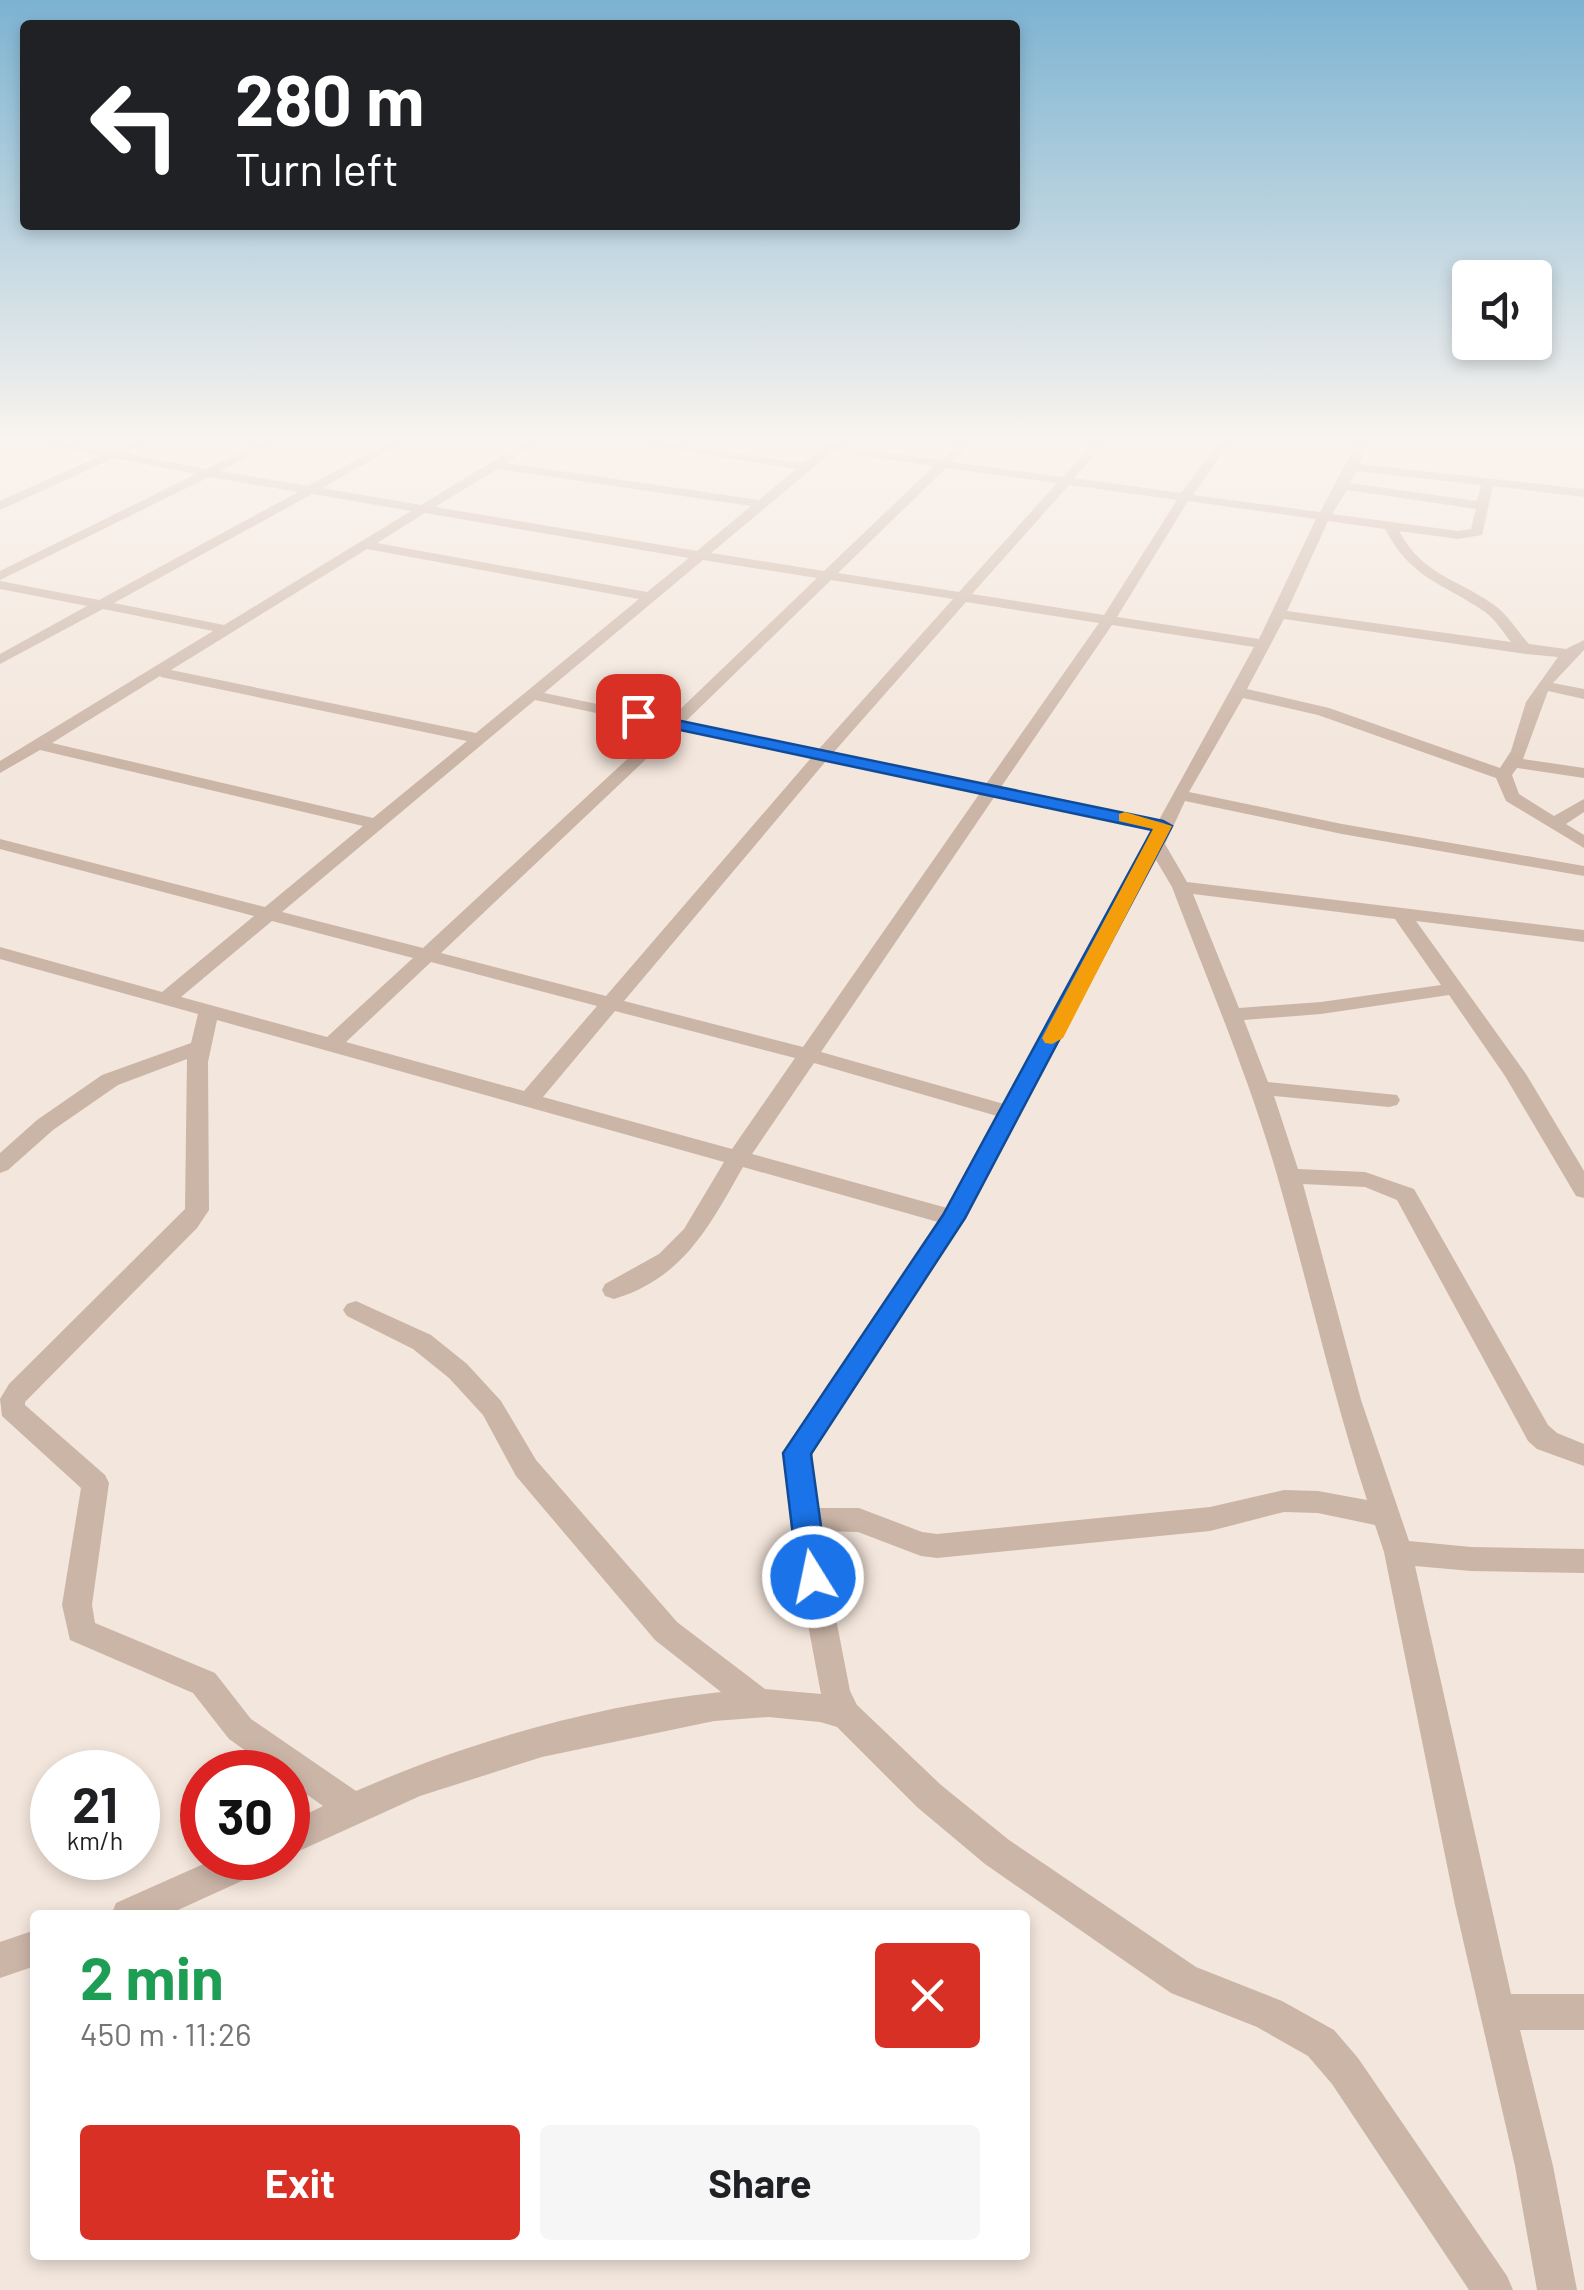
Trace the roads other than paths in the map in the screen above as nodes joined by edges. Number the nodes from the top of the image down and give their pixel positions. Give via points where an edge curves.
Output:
1 (59, 547) edge
2 (205, 547) edge
3 (363, 547) edge
4 (376, 547) edge
5 (648, 547) edge
6 (712, 547) edge
7 (856, 547) edge
8 (1007, 547) edge
9 (1154, 547) edge
10 (1308, 547) edge
11 (1402, 547) edge
12 (702, 556) junction
13 (0, 576) edge
14 (826, 576) junction
15 (0, 585) edge
16 (963, 596) junction
17 (650, 597) junction
18 (100, 604) junction
19 (1279, 614) junction
20 (1110, 618) junction
21 (229, 630) junction
22 (1263, 644) junction
23 (1584, 644) edge
24 (1526, 650) junction
25 (1568, 654) junction
26 (0, 660) edge
27 (161, 672) junction
28 (1546, 686) junction
29 (1238, 692) junction
30 (1584, 694) edge
31 (530, 695) junction
32 (674, 724) junction
33 (477, 738) junction
34 (38, 745) junction
35 (822, 754) junction
36 (0, 768) edge
37 (1509, 769) junction
38 (1584, 773) edge
39 (990, 788) junction
40 (1178, 795) junction
41 (1584, 804) edge
42 (373, 824) junction
43 (1553, 824) junction
44 (1160, 835) junction
45 (1584, 843) edge
46 (0, 844) edge
47 (1584, 872) edge
48 (1181, 887) junction
49 (262, 915) junction
50 (1402, 915) junction
51 (1584, 936) edge
52 (0, 953) edge
53 (426, 954) junction
54 (1452, 989) junction
55 (167, 998) junction
56 (607, 1004) junction
57 (210, 1010) junction
58 (1232, 1015) junction
59 (200, 1047) junction
60 (329, 1047) junction
61 (808, 1055) junction
62 (1260, 1088) junction
63 (529, 1099) junction
64 (1389, 1100) dead end
65 (1012, 1113) junction
66 (737, 1159) junction
67 (0, 1164) edge
68 (1290, 1176) junction
69 (1584, 1190) edge
70 (953, 1218) junction
71 (614, 1290) dead end
72 (356, 1310) dead end
73 (6, 1399) edge
74 (1584, 1456) edge
75 (1383, 1516) junction
76 (803, 1518) junction
77 (1398, 1552) junction
78 (1584, 1561) edge
79 (760, 1704) junction
80 (846, 1715) junction
81 (352, 1807) junction
82 (310, 1829) edge
83 (205, 1880) edge
84 (139, 1910) edge
85 (30, 1950) edge
86 (0, 1960) edge
87 (1500, 2012) junction
88 (1584, 2012) edge
89 (1492, 2290) edge
90 (1557, 2290) edge

1 - 13 street
2 - 18 street
3 - 21 street
4 - 17 street
5 - 12 street
6 - 12 street
7 - 14 street
8 - 16 street
9 - 20 street
10 - 19 street
11 - 24 street via 1441,583 1492,611
12 - 14 street
12 - 17 street
14 - 16 street
14 - 32 street
15 - 18 street
16 - 20 street
16 - 35 street
17 - 31 street
18 - 21 street
18 - 26 street
19 - 22 street
19 - 24 street
20 - 22 street
20 - 39 street
21 - 27 street
22 - 29 street
23 - 25 street
24 - 25 street
25 - 28 street
27 - 33 street
27 - 34 street
28 - 30 street
28 - 37 street
29 - 37 street
29 - 40 street
31 - 32 street
31 - 33 street
32 - 35 street
32 - 53 street
33 - 42 street
34 - 36 street
34 - 42 street
35 - 39 street
35 - 56 street
37 - 38 street
37 - 43 street via 1512,797
39 - 44 street
39 - 61 street
40 - 44 street
40 - 47 street
41 - 43 street
42 - 49 street
43 - 45 street
44 - 48 street
44 - 65 street
46 - 49 street
48 - 50 street
48 - 58 street
49 - 53 street
49 - 55 street
50 - 51 street
50 - 54 street
52 - 55 street
53 - 56 street
53 - 60 street
54 - 58 street
54 - 69 street via 1515,1074
55 - 57 street
56 - 61 street
56 - 63 street
57 - 59 street
57 - 60 street
58 - 62 street
59 - 67 street via 110,1080
59 - 73 street via 197,1210
60 - 63 street
61 - 65 street
61 - 66 street
62 - 64 street
62 - 68 street
63 - 66 street
65 - 70 street
66 - 70 street
66 - 71 street via 692,1236 668,1260
68 - 74 street via 1370,1179 1406,1195 1538,1433
68 - 75 street
70 - 76 street via 797,1453
72 - 79 street via 422,1342 458,1372 492,1408 526,1468 666,1631
73 - 81 street via 95,1483 78,1605 81,1631 204,1683 240,1730
75 - 76 street via 1284,1501 1210,1518 938,1546 858,1520
75 - 77 street
76 - 80 street via 835,1691
77 - 78 street
77 - 87 street
79 - 80 street via 790,1700
79 - 81 street via 683,1711 538,1741
80 - 89 street via 997,1852 1184,1980 1321,2043
81 - 82 street
83 - 84 street
85 - 86 street
87 - 88 street
87 - 90 street

